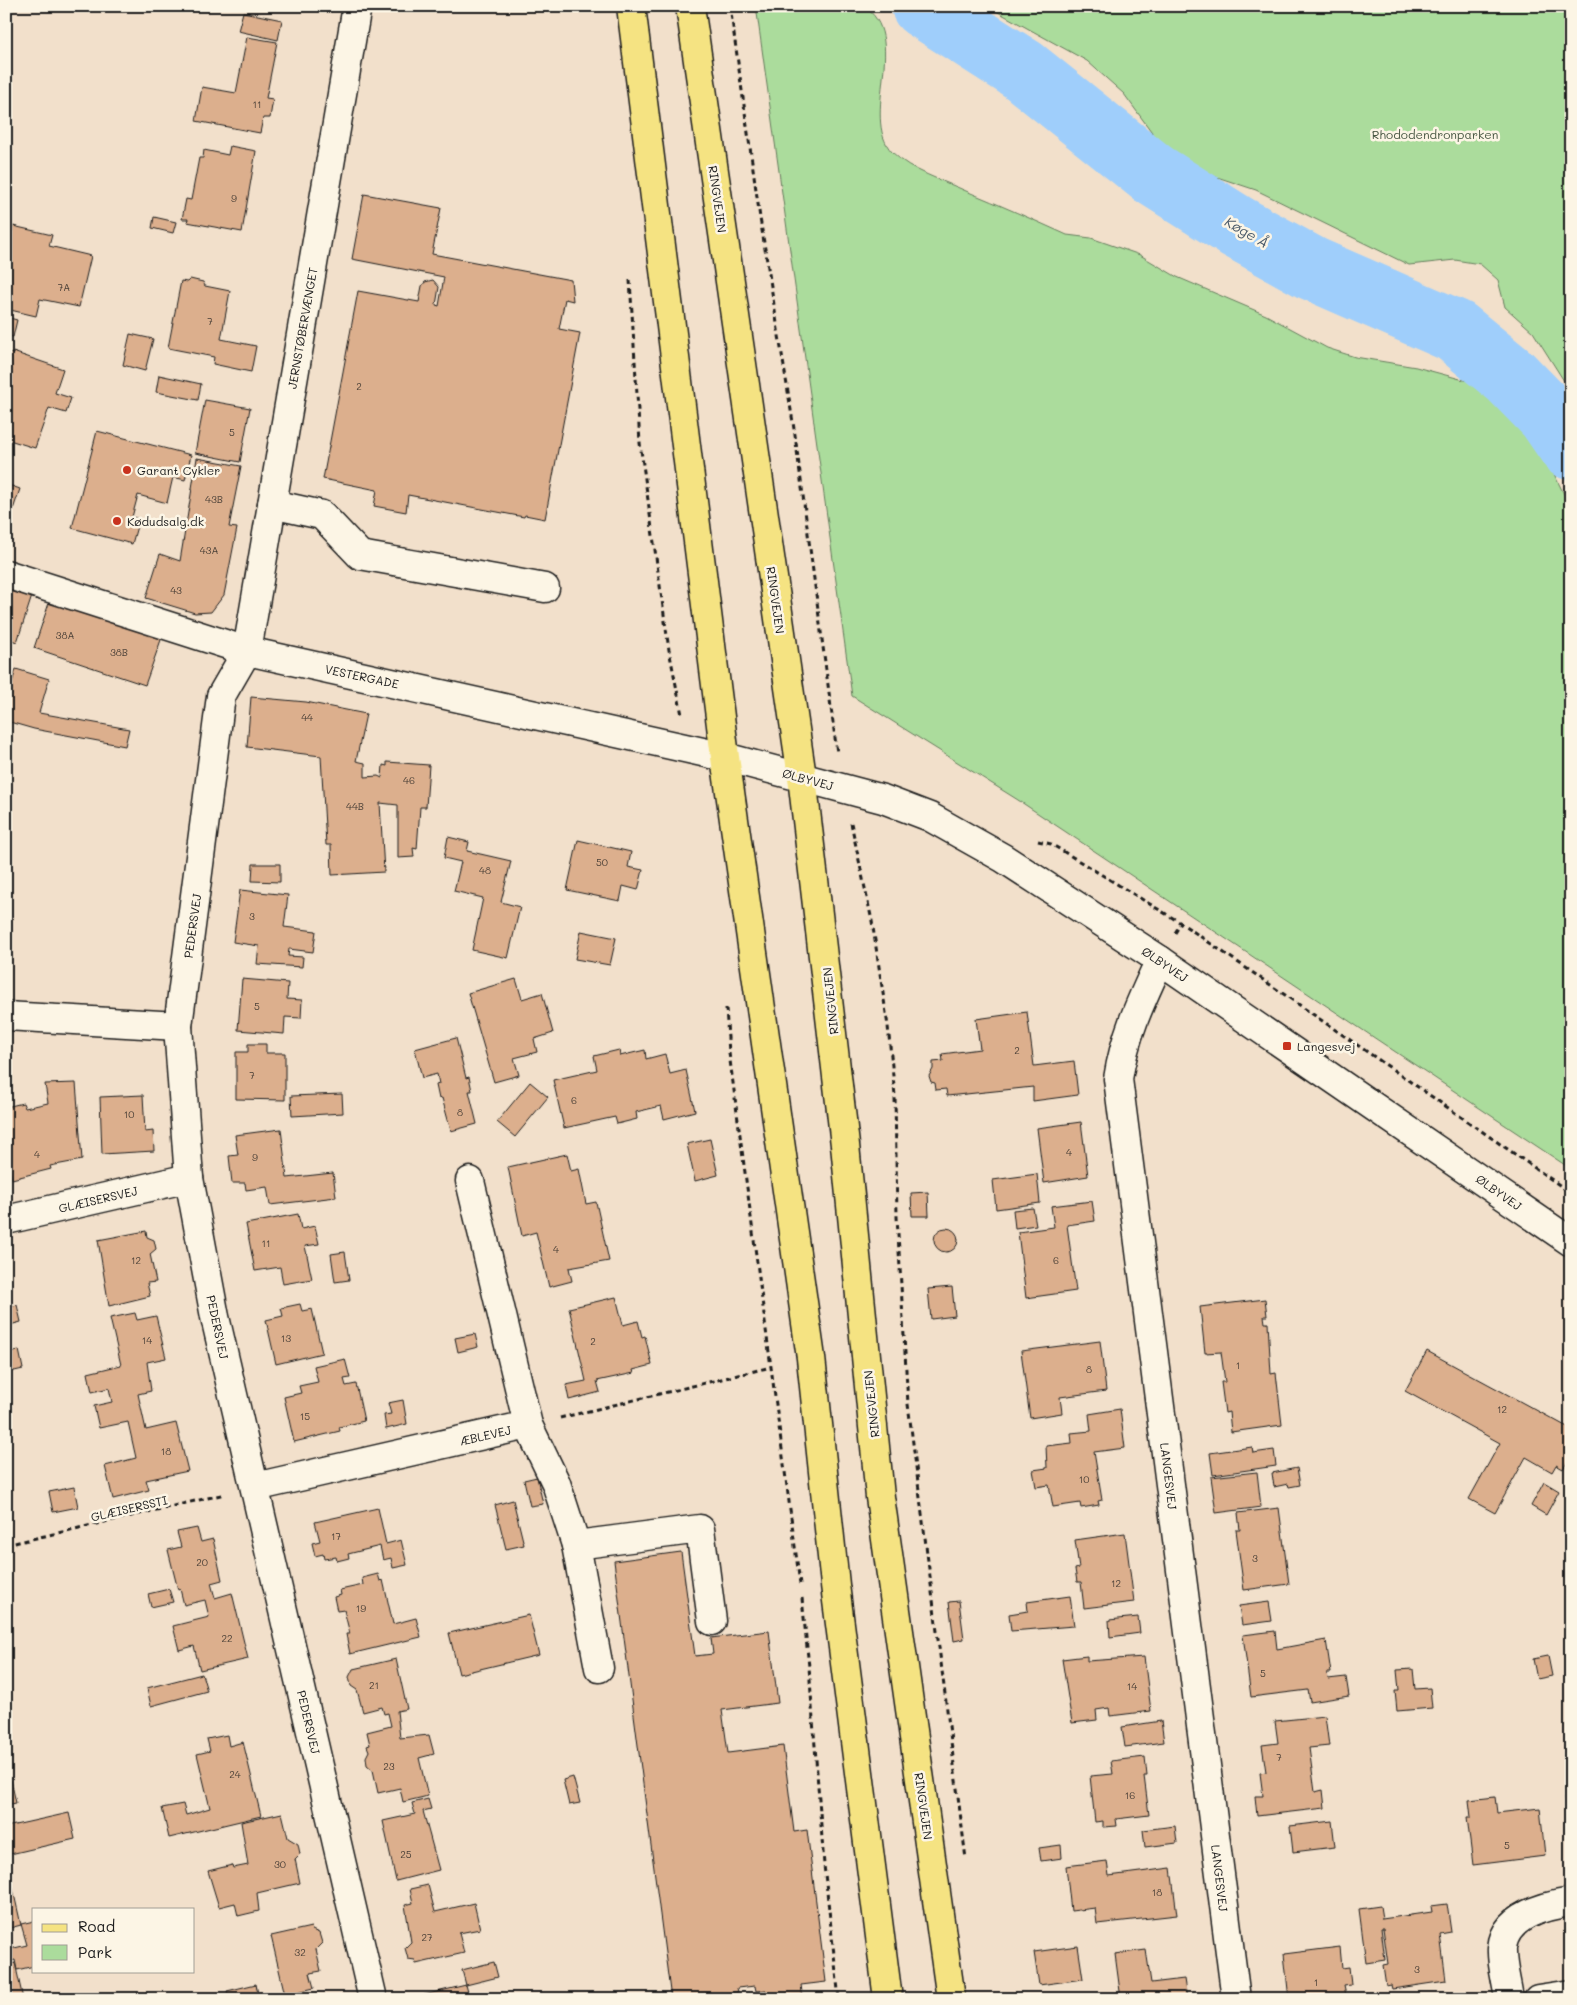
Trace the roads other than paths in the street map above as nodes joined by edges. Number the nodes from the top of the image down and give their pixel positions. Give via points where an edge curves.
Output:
1 (357, 6) edge
2 (631, 6) edge
3 (690, 6) edge
4 (272, 504) junction
5 (6, 574) edge
6 (545, 588) dead end
7 (247, 651) junction
8 (725, 757) junction
9 (802, 777) junction
10 (1160, 960) junction
11 (6, 1016) edge
12 (178, 1026) junction
13 (189, 1178) junction
14 (470, 1181) dead end
15 (6, 1220) edge
16 (1571, 1242) edge
17 (528, 1425) junction
18 (255, 1487) junction
19 (576, 1545) junction
20 (712, 1621) dead end
21 (598, 1668) dead end
22 (1571, 1902) edge
23 (1571, 1994) edge
24 (373, 1999) edge
25 (888, 1999) edge
26 (951, 1999) edge
27 (1236, 1999) edge
28 (1509, 1999) edge
29 (1538, 1999) edge

1 - 4 street, JERNSTØBERVÆNGET
2 - 8 main road
3 - 9 main road, RINGVEJEN
4 - 6 street via 322,516 360,555
4 - 7 street, JERNSTØBERVÆNGET
5 - 7 street, VESTERGADE
7 - 8 street, VESTERGADE
7 - 12 street, PEDERSVEJ via 221,696
8 - 9 street, ØLBYVEJ
8 - 25 main road via 811,1358
9 - 10 street, ØLBYVEJ via 882,799 930,817 1003,858
9 - 26 main road, RINGVEJEN via 840,1095 880,1497
10 - 16 street, ØLBYVEJ
10 - 27 street, LANGESVEJ via 1132,1021 1118,1079
11 - 12 street
12 - 13 street, PEDERSVEJ
13 - 15 street, GLÆISERSVEJ
13 - 18 street, PEDERSVEJ via 215,1317
14 - 17 street, ÆBLEVEJ
17 - 18 street, ÆBLEVEJ
17 - 19 street via 556,1483
18 - 24 street, PEDERSVEJ
19 - 20 street via 700,1529
19 - 21 street
22 - 28 street via 1547,1905 1518,1921 1506,1933 1502,1949
23 - 29 street

